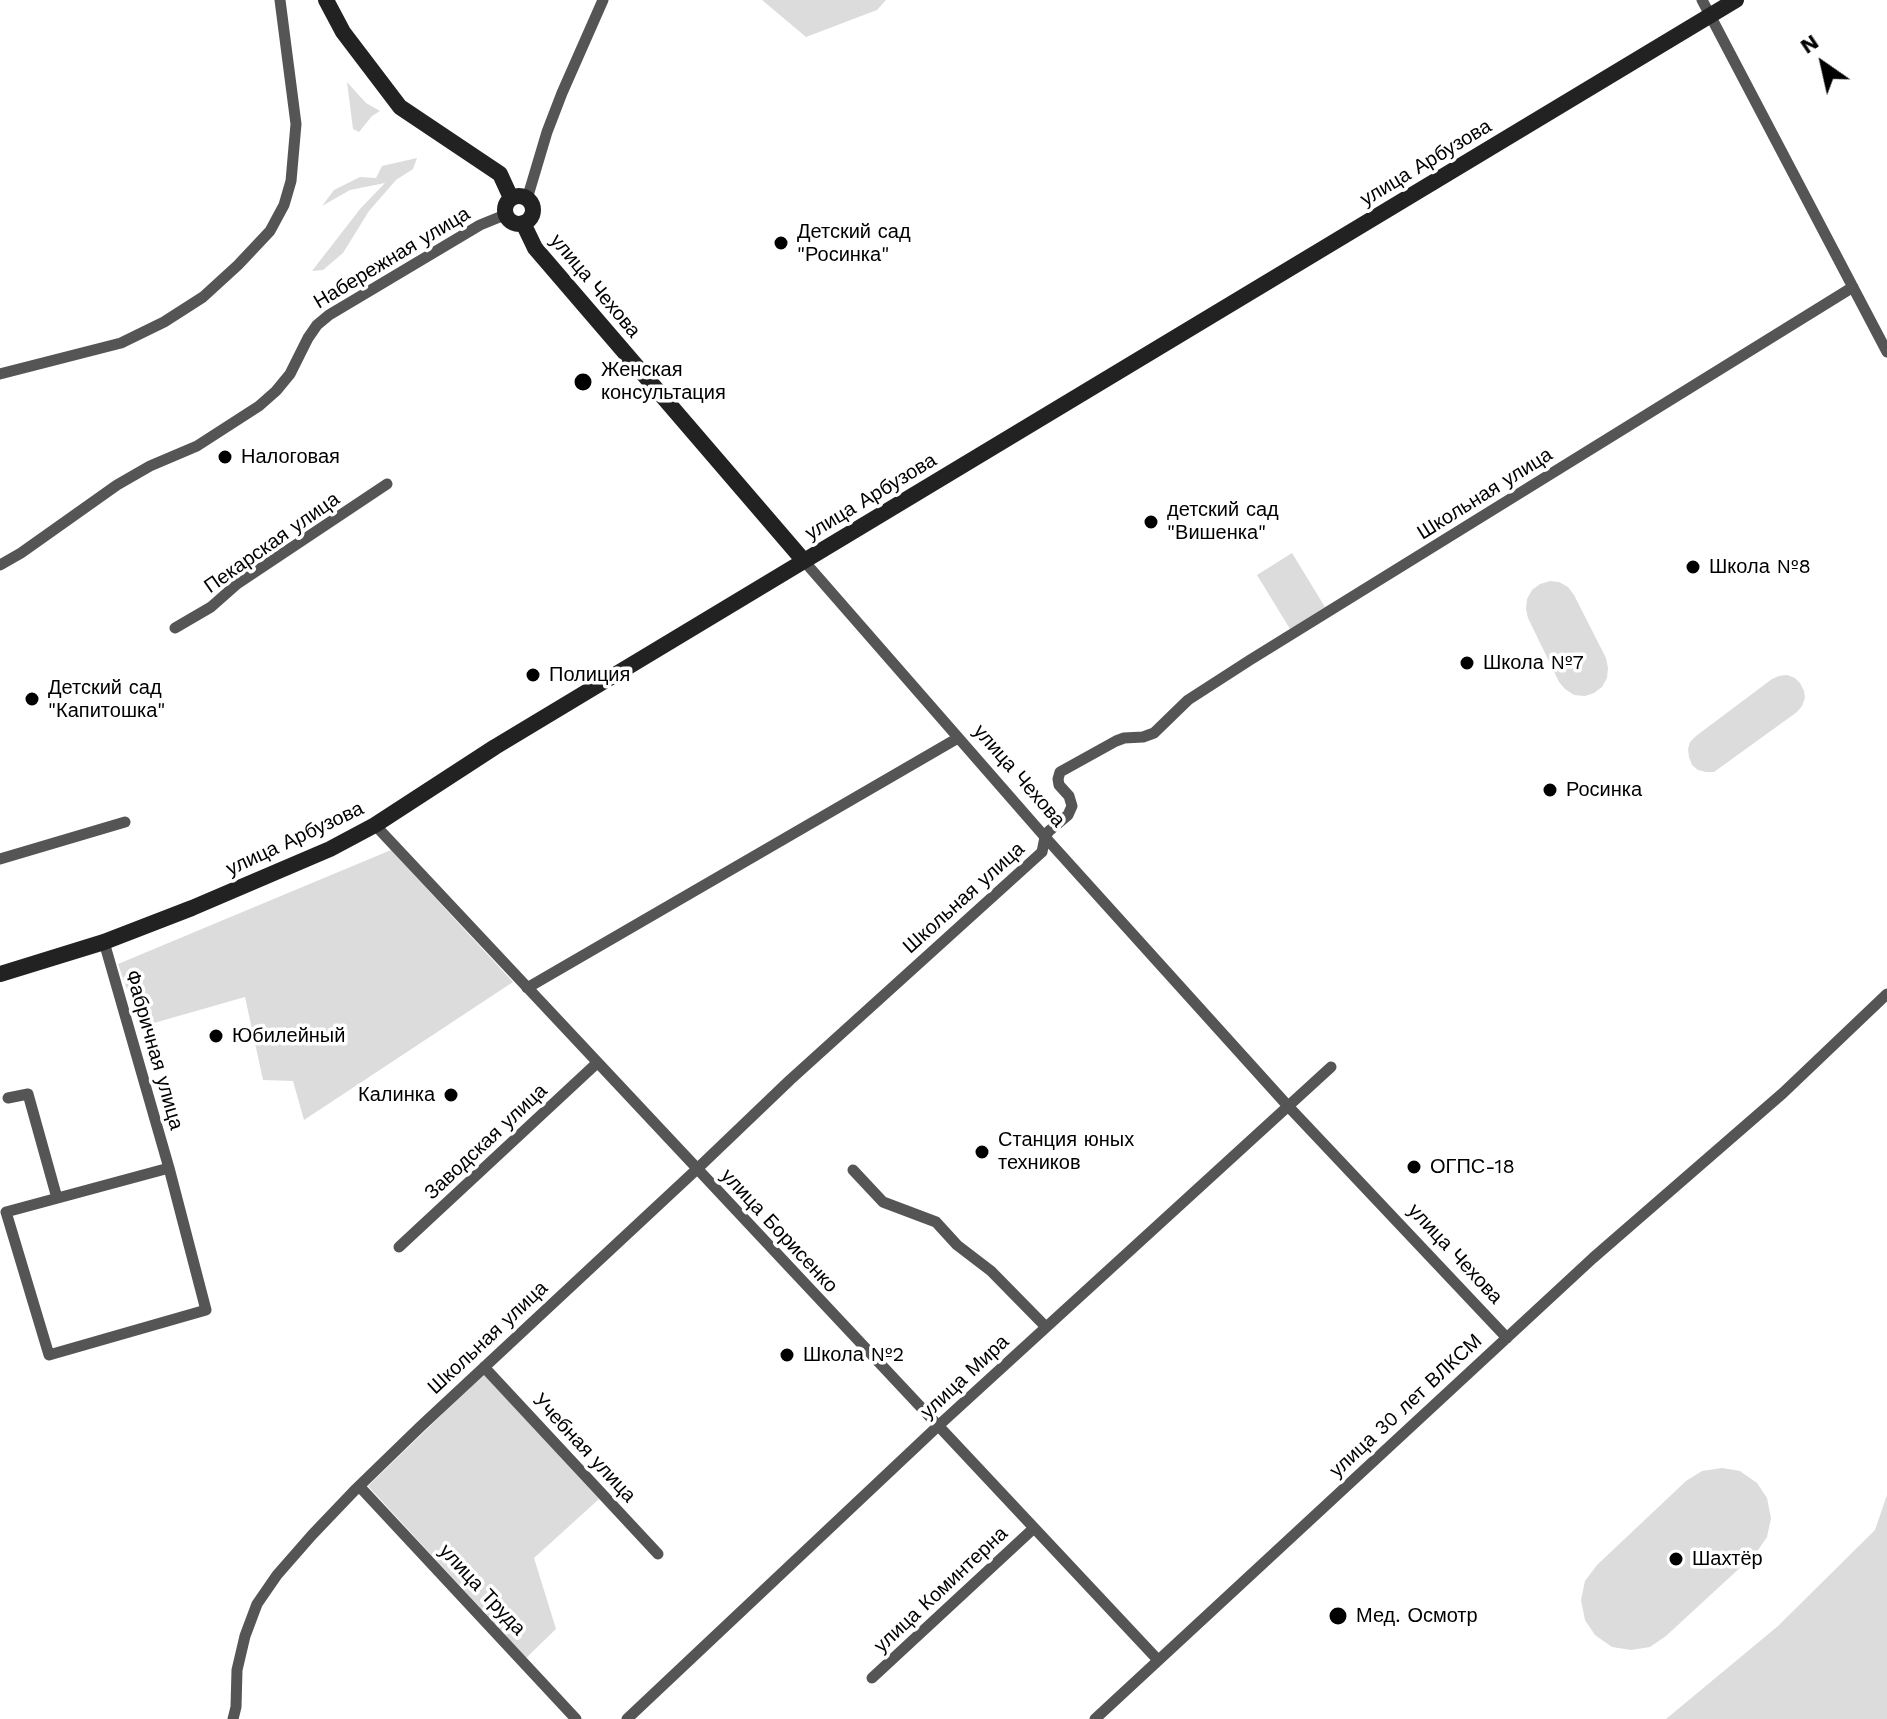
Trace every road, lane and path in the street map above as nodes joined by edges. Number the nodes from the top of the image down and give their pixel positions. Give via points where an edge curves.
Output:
1 (280, 0) edge
2 (326, 0) edge
3 (603, 0) edge
4 (1736, 0) edge
5 (1706, 8) edge
6 (515, 204) junction
7 (523, 223) junction
8 (1853, 287) junction
9 (1887, 352) edge
10 (0, 374) edge
11 (387, 484) dead end
12 (804, 561) junction
13 (0, 565) edge
14 (175, 628) dead end
15 (958, 738) junction
16 (125, 822) dead end
17 (375, 825) junction
18 (1045, 837) junction
19 (0, 859) edge
20 (104, 942) junction
21 (0, 974) edge
22 (527, 988) junction
23 (1887, 994) edge
24 (597, 1063) junction
25 (1331, 1067) dead end
26 (8, 1098) dead end
27 (1287, 1105) junction
28 (169, 1168) junction
29 (697, 1169) junction
30 (853, 1170) dead end
31 (57, 1198) junction
32 (399, 1247) dead end
33 (1046, 1327) junction
34 (1507, 1338) junction
35 (484, 1367) junction
36 (938, 1426) junction
37 (359, 1486) junction
38 (1034, 1528) junction
39 (658, 1554) dead end
40 (1158, 1660) junction
41 (872, 1678) dead end
42 (233, 1719) edge
43 (576, 1719) edge
44 (627, 1719) edge
45 (1095, 1719) edge

1 - 10 street via 296,124 291,181 270,231 203,297 164,322 121,343
2 - 6 street via 343,32 400,107 500,174
3 - 6 street
4 - 5 street, улица Арбузова
5 - 8 street
5 - 12 street, улица Арбузова
6 - 7 street via 508,218
6 - 7 street via 531,202 533,212
6 - 13 street, Набережная улица via 329,315 308,338 290,374 259,406 197,446 132,475
7 - 12 street, улица Чехова via 535,248
8 - 9 street
8 - 18 street, Школьная улица via 1188,700 1154,733 1116,741 1060,772 1059,785 1072,806
11 - 14 street, Пекарская улица
12 - 15 street, улица Чехова
12 - 17 street, улица Арбузова
15 - 18 street, улица Чехова
15 - 22 street
16 - 19 street
17 - 20 street, улица Арбузова via 262,879
17 - 22 street, улица Борисенко
18 - 27 street, улица Чехова
18 - 29 street, Школьная улица via 1042,852
20 - 21 street, улица Арбузова
20 - 28 street, Фабричная улица
22 - 24 street, улица Борисенко
23 - 34 street, улица 30 лет ВЛКСМ
24 - 29 street, улица Борисенко
24 - 32 street, Заводская улица
25 - 27 street, улица Мира
26 - 31 street via 28,1094
27 - 33 street, улица Мира
27 - 34 street, улица Чехова
28 - 31 street, Фабричная улица
28 - 31 street, Фабричная улица via 206,1310 49,1355 6,1212
29 - 35 street, Школьная улица
29 - 36 street, улица Борисенко
30 - 33 street via 883,1202 936,1222
33 - 36 street, улица Мира
34 - 40 street, улица 30 лет ВЛКСМ
35 - 37 street, Школьная улица
35 - 39 street, Учебная улица
36 - 38 street, улица Борисенко
36 - 44 street, улица Мира
37 - 42 street, Школьная улица via 257,1604 237,1670
37 - 43 street, улица Труда
38 - 40 street, улица Борисенко
38 - 41 street, улица Коминтерна
40 - 45 street, улица 30 лет ВЛКСМ

